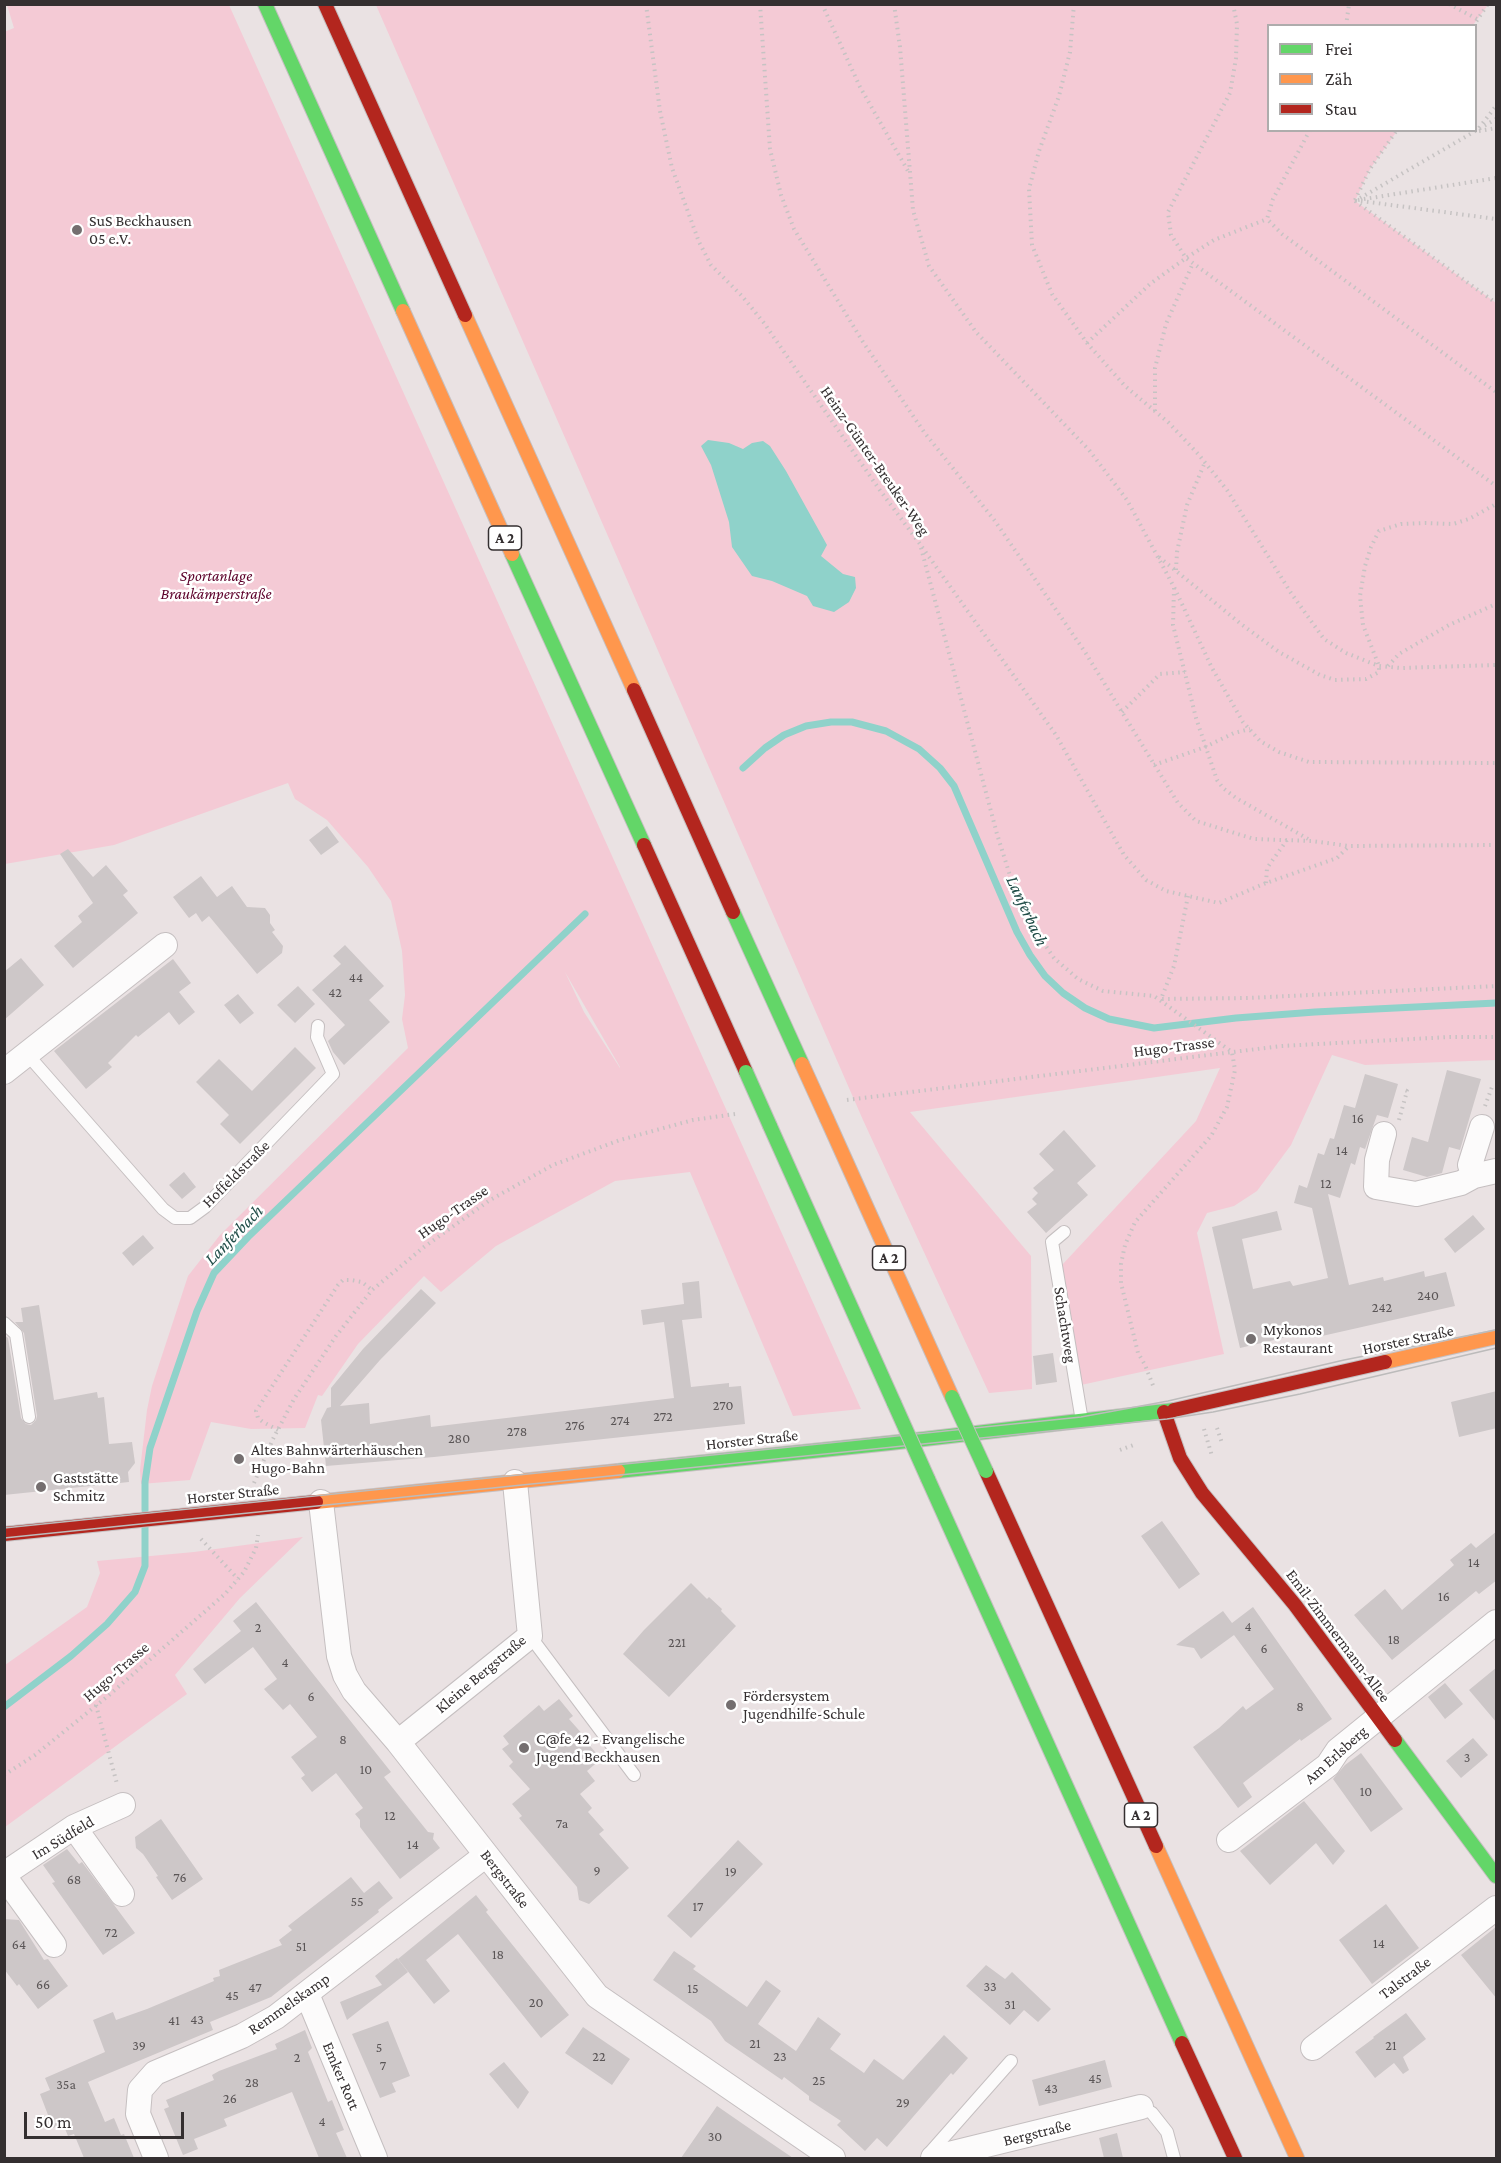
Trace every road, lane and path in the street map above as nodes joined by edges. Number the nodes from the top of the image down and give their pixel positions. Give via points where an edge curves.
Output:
1 (265, 4) edge
2 (325, 4) edge
3 (646, 4) edge
4 (760, 4) edge
5 (822, 4) edge
6 (894, 4) edge
7 (1074, 4) edge
8 (1233, 4) edge
9 (1349, 4) edge
10 (1449, 4) edge
11 (1488, 4) edge
12 (1477, 19) junction
13 (1346, 24) edge
14 (1474, 24) edge
15 (1497, 106) edge
16 (1497, 119) edge
17 (1497, 128) edge
18 (1477, 131) edge
19 (1477, 131) edge
20 (1309, 132) edge
21 (1396, 132) edge
22 (1476, 132) edge
23 (1477, 132) edge
24 (909, 174) junction
25 (1497, 178) edge
26 (1354, 201) junction
27 (1267, 219) junction
28 (1497, 219) edge
29 (1186, 258) junction
30 (1193, 263) junction
31 (1497, 303) edge
32 (1087, 343) junction
33 (1497, 392) edge
34 (1155, 412) junction
35 (1205, 462) junction
36 (1497, 486) edge
37 (1497, 504) edge
38 (920, 544) junction
39 (1158, 555) junction
40 (1176, 571) junction
41 (1174, 587) junction
42 (1497, 604) edge
43 (1497, 665) edge
44 (1379, 666) junction
45 (1388, 667) junction
46 (1185, 672) junction
47 (1122, 712) junction
48 (1250, 729) junction
49 (1205, 747) junction
50 (1497, 763) edge
51 (1154, 765) junction
52 (1287, 840) junction
53 (1312, 841) junction
54 (1497, 845) edge
55 (1349, 846) junction
56 (1266, 883) junction
57 (1188, 896) junction
58 (165, 945) dead end
59 (1497, 986) edge
60 (1161, 999) junction
61 (318, 1026) dead end
62 (1497, 1037) edge
63 (1232, 1052) junction
64 (27, 1054) junction
65 (4, 1072) edge
66 (1402, 1089) dead end
67 (855, 1099) dead end
68 (727, 1115) dead end
69 (1482, 1127) dead end
70 (1384, 1134) joint
71 (1485, 1173) edge
72 (1064, 1232) dead end
73 (372, 1290) junction
74 (4, 1323) edge
75 (1497, 1337) edge
76 (1146, 1365) dead end
77 (1164, 1412) junction
78 (29, 1417) dead end
79 (1082, 1422) junction
80 (1217, 1428) dead end
81 (278, 1430) junction
82 (273, 1439) dead end
83 (1222, 1443) dead end
84 (515, 1482) junction
85 (321, 1502) junction
86 (4, 1534) edge
87 (198, 1536) dead end
88 (244, 1572) dead end
89 (238, 1579) junction
90 (1497, 1622) edge
91 (530, 1635) junction
92 (96, 1706) junction
93 (1379, 1717) junction
94 (398, 1742) junction
95 (634, 1775) dead end
96 (4, 1776) edge
97 (123, 1805) joint
98 (74, 1827) junction
99 (1229, 1840) dead end
100 (486, 1855) junction
101 (4, 1875) edge
102 (1497, 1876) edge
103 (122, 1894) dead end
104 (1497, 1908) edge
105 (54, 1945) dead end
106 (307, 1994) junction
107 (1313, 2048) dead end
108 (1011, 2061) dead end
109 (1141, 2107) joint
110 (156, 2158) edge
111 (375, 2158) edge
112 (833, 2158) edge
113 (925, 2158) edge
114 (933, 2158) edge
115 (1174, 2158) edge
116 (1234, 2158) edge
117 (1297, 2158) edge

1 - 116 main road, A 2, bridge
2 - 117 main road, A 2, bridge
3 - 38 path, Heinz-Günter-Breuker-Weg via 672,168 699,242 711,265 764,323
4 - 47 path via 770,149 794,229 924,432 995,521
5 - 24 path via 860,87
6 - 24 path
7 - 32 path via 1070,52 1029,189 1032,245 1052,294
8 - 29 path via 1236,58 1230,93 1168,212 1171,235
9 - 13 path
10 - 12 path
11 - 12 path
12 - 14 path
15 - 18 path
16 - 19 path
17 - 23 path
20 - 27 path via 1273,199
21 - 26 path
22 - 26 path
24 - 39 path via 913,210 929,266 976,332 1089,450 1127,500
25 - 26 path
26 - 28 path
26 - 31 path
27 - 29 path via 1215,240
27 - 33 path
29 - 30 path
29 - 32 path via 1150,284
30 - 34 path via 1155,368
30 - 36 path
32 - 34 path via 1125,386
34 - 35 path
35 - 40 path via 1187,505
35 - 44 path via 1227,489 1324,639
37 - 44 path via 1453,524 1401,524 1378,531 1365,566 1360,596 1363,625
38 - 57 path via 1056,735 1133,868 1166,891
38 - 60 path, Heinz-Günter-Breuker-Weg via 997,834 1024,908 1054,958 1078,979 1103,991
39 - 40 path
39 - 41 path
40 - 44 path via 1269,645 1320,675 1335,680 1366,679 1379,672
41 - 46 path via 1173,625
41 - 48 path via 1212,668
42 - 45 path via 1449,625 1399,654
43 - 45 path
44 - 45 path
46 - 47 path via 1160,674
46 - 49 path
47 - 51 path
48 - 49 path
48 - 50 path via 1260,741 1279,752 1309,762
49 - 51 path
49 - 53 path via 1223,788
51 - 52 path via 1178,803 1197,821 1254,839
52 - 53 path
52 - 56 path via 1267,868
53 - 55 path
54 - 55 path
55 - 56 path via 1337,858
56 - 57 path via 1219,903
57 - 60 path via 1174,966
58 - 64 street
59 - 60 path
60 - 63 path
61 - 64 lane, Hoffeldstraße via 317,1037 333,1074 190,1218 175,1218 163,1209
62 - 63 path, Hugo-Trasse via 1362,1041
63 - 67 path, Hugo-Trasse
63 - 76 path via 1235,1070 1227,1107 1211,1136 1135,1222 1125,1245 1121,1283 1138,1353
64 - 65 street
66 - 70 path via 1407,1091 1397,1126
68 - 73 path, Hugo-Trasse via 631,1137 552,1165 490,1200
69 - 71 street via 1470,1165
70 - 71 street via 1377,1160 1376,1187 1416,1194
72 - 79 lane, Schachtweg via 1052,1242
73 - 81 path, Hugo-Trasse via 336,1336
73 - 81 path via 351,1280 338,1285 256,1411 258,1418
74 - 78 lane via 16,1334
75 - 77 main road, Horster Straße
77 - 79 main road, Horster Straße
77 - 93 main road, Emil-Zimmermann-Allee via 1180,1458 1202,1493 1295,1605
79 - 84 main road, Horster Straße
80 - 83 path
81 - 82 path, Hugo-Trasse
84 - 85 main road, Horster Straße
84 - 91 street, Kleine Bergstraße
85 - 86 main road, Horster Straße
85 - 94 street, Bergstraße via 339,1656 345,1675
87 - 89 path
88 - 89 path, Hugo-Trasse
89 - 92 path, Hugo-Trasse
90 - 93 street, Am Erlsberg
91 - 94 street, Kleine Bergstraße
91 - 95 lane
92 - 96 path, Hugo-Trasse
92 - 97 path
93 - 99 street, Am Erlsberg via 1338,1750 1328,1765
93 - 102 main road, Emil-Zimmermann-Allee
94 - 100 street, Bergstraße
97 - 98 street, Im Südfeld
98 - 101 street, Im Südfeld
98 - 103 street
100 - 106 street, Remmelskamp
100 - 112 street, Bergstraße via 597,1996
101 - 105 street
104 - 107 street, Talstraße
106 - 110 street, Remmelskamp via 242,2036 155,2073 140,2090 138,2114
106 - 111 street, Emker Rott
108 - 113 lane
109 - 114 street, Bergstraße
109 - 115 lane via 1152,2113 1167,2132

